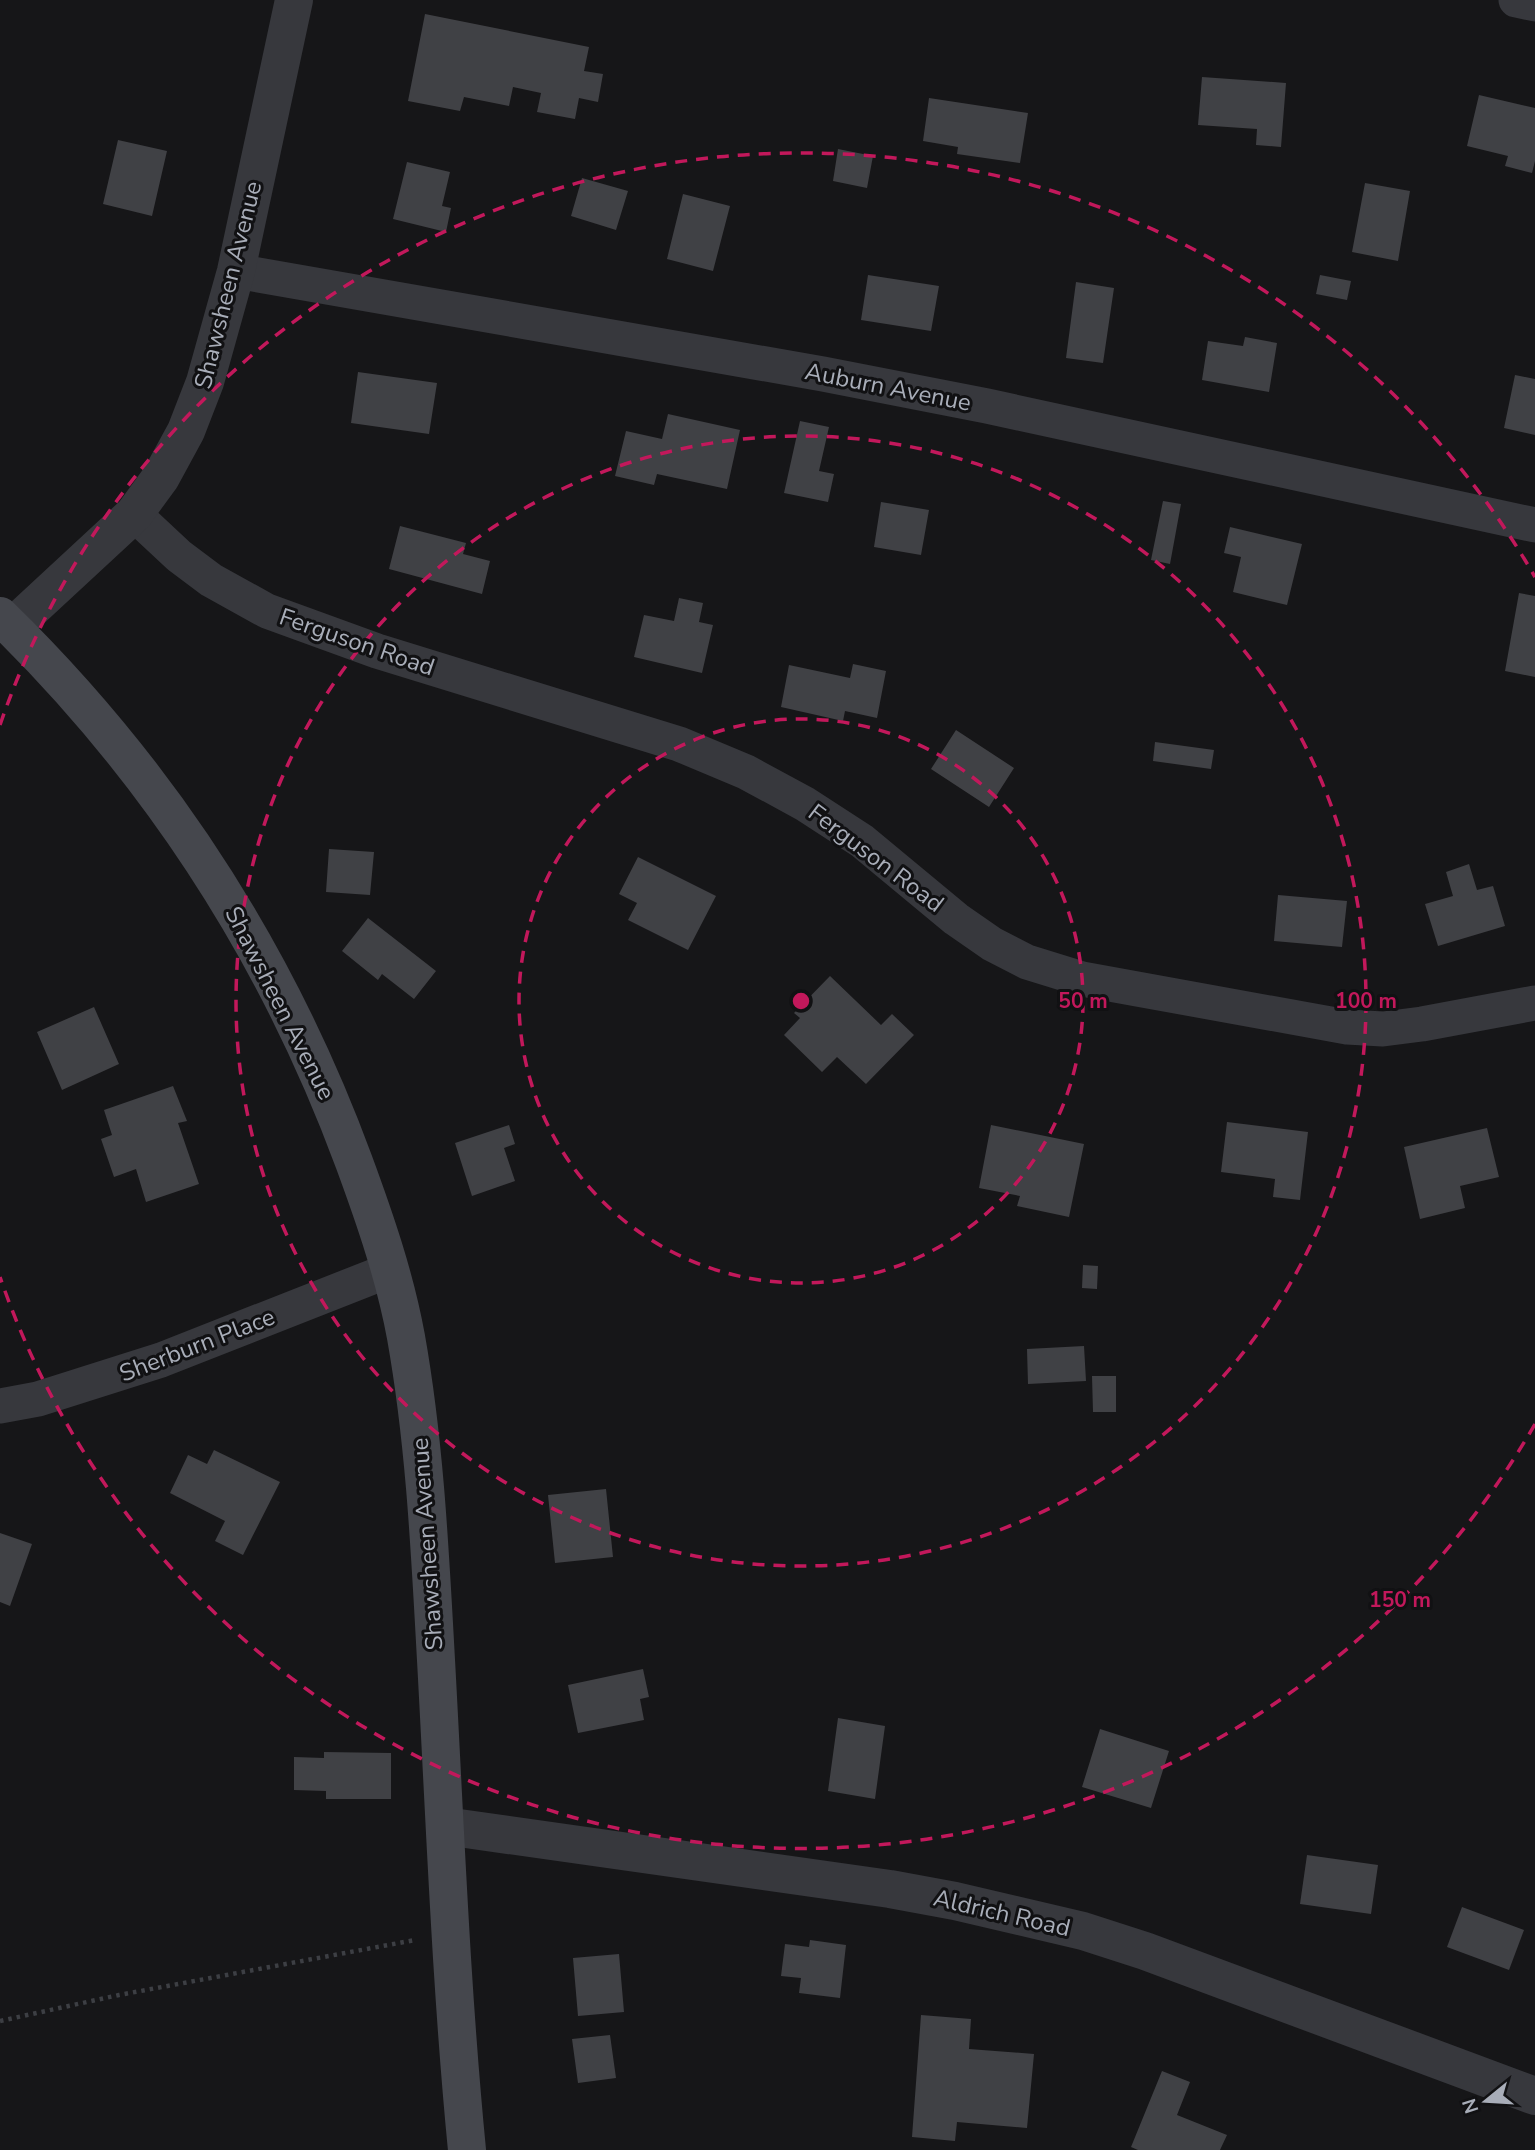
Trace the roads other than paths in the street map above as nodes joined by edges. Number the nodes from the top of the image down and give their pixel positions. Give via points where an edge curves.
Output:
1 (294, 0) edge
2 (1516, 0) edge
3 (1535, 4) edge
4 (236, 271) junction
5 (134, 514) junction
6 (1535, 524) edge
7 (6, 621) edge
8 (1535, 1003) edge
9 (390, 1270) junction
10 (0, 1406) edge
11 (445, 1826) junction
12 (1535, 2096) edge
13 (467, 2150) edge

1 - 4 street, Shawsheen Avenue
2 - 3 street
4 - 5 street, Shawsheen Avenue via 209,371 186,431
4 - 6 street, Auburn Avenue via 851,379
5 - 7 street, Shawsheen Avenue
5 - 8 street, Ferguson Road via 178,556 267,611 377,651 679,744 746,772 862,841 956,919 1027,962 1082,979 1347,1027 1383,1029
7 - 9 main road, Shawsheen Avenue via 66,682 150,783 257,946 322,1079
9 - 10 street, Sherburn Place via 161,1360 38,1399
9 - 11 main road, Shawsheen Avenue via 405,1334 424,1468
11 - 12 street, Aldrich Road via 890,1889 1022,1915 1145,1951
11 - 13 main road, Shawsheen Avenue

